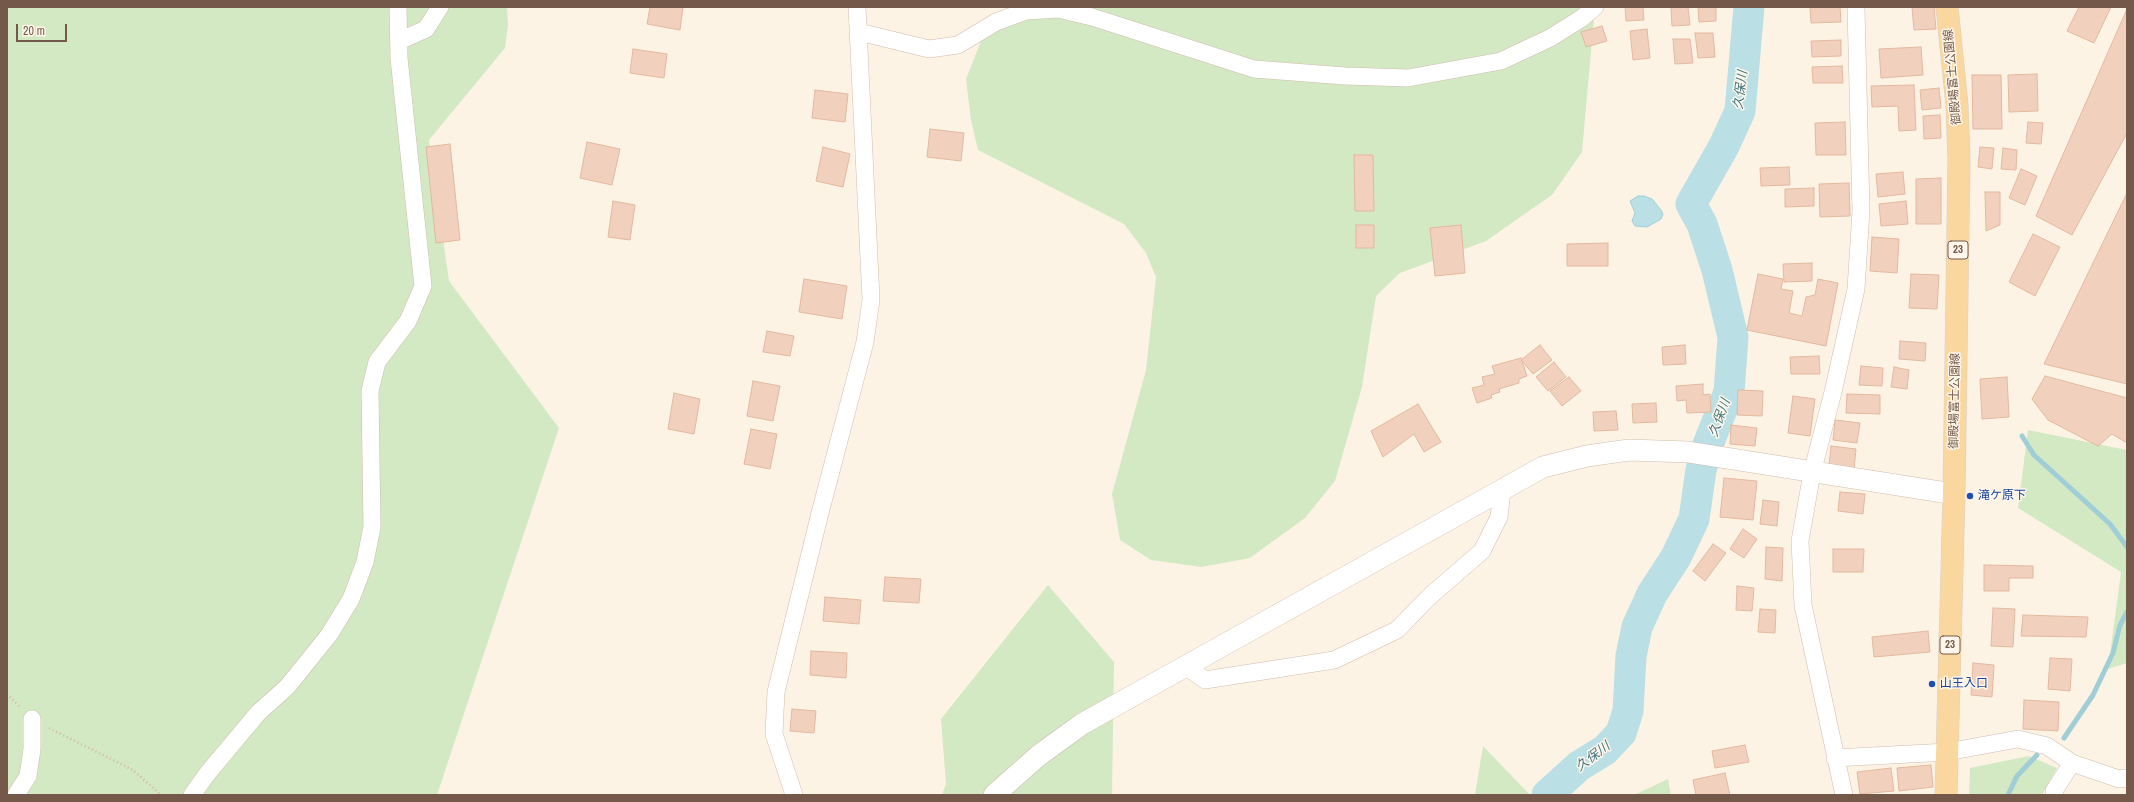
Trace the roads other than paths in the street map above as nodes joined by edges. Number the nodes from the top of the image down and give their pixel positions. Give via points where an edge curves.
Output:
1 (398, 7) edge
2 (440, 7) edge
3 (857, 7) edge
4 (1595, 7) edge
5 (1856, 7) edge
6 (1946, 7) edge
7 (858, 32) junction
8 (398, 41) junction
9 (1812, 473) junction
10 (1502, 491) junction
11 (1954, 494) junction
12 (1186, 666) junction
13 (32, 719) road end
14 (1948, 752) junction
15 (1835, 758) junction
16 (2072, 763) junction
17 (2127, 778) edge
18 (16, 795) edge
19 (192, 795) edge
20 (794, 795) edge
21 (994, 795) edge
22 (1844, 795) edge
23 (1946, 795) edge
24 (2055, 795) edge

1 - 8 street
2 - 8 street via 426,29
3 - 7 street
4 - 7 street via 1550,38 1500,61 1408,78 1345,76 1254,68 1092,17 1058,9 1026,11 996,22 958,45 929,49
5 - 9 street via 1861,211 1856,289
6 - 11 main road, 御殿場富士公園線 / 23 via 1957,105 1959,159
7 - 20 street via 871,300 865,342 776,692 774,734
8 - 19 street via 423,286 408,321 377,362 370,392 372,527 365,562 351,599 329,635 287,687 258,713
9 - 10 street via 1688,452 1630,450 1587,456 1543,467
9 - 11 street
9 - 15 street via 1800,541 1803,605
10 - 12 street
10 - 12 street via 1499,517 1482,551 1429,596 1398,630 1334,660 1205,680
11 - 14 main road, 御殿場富士公園線 / 23
12 - 21 street via 1082,724 1038,756
13 - 18 street via 32,748 28,776
14 - 15 street
14 - 16 street via 2018,739 2047,746
14 - 23 main road, 御殿場富士公園線 / 23
15 - 22 street
16 - 17 street via 2119,779
16 - 24 street via 2054,791

